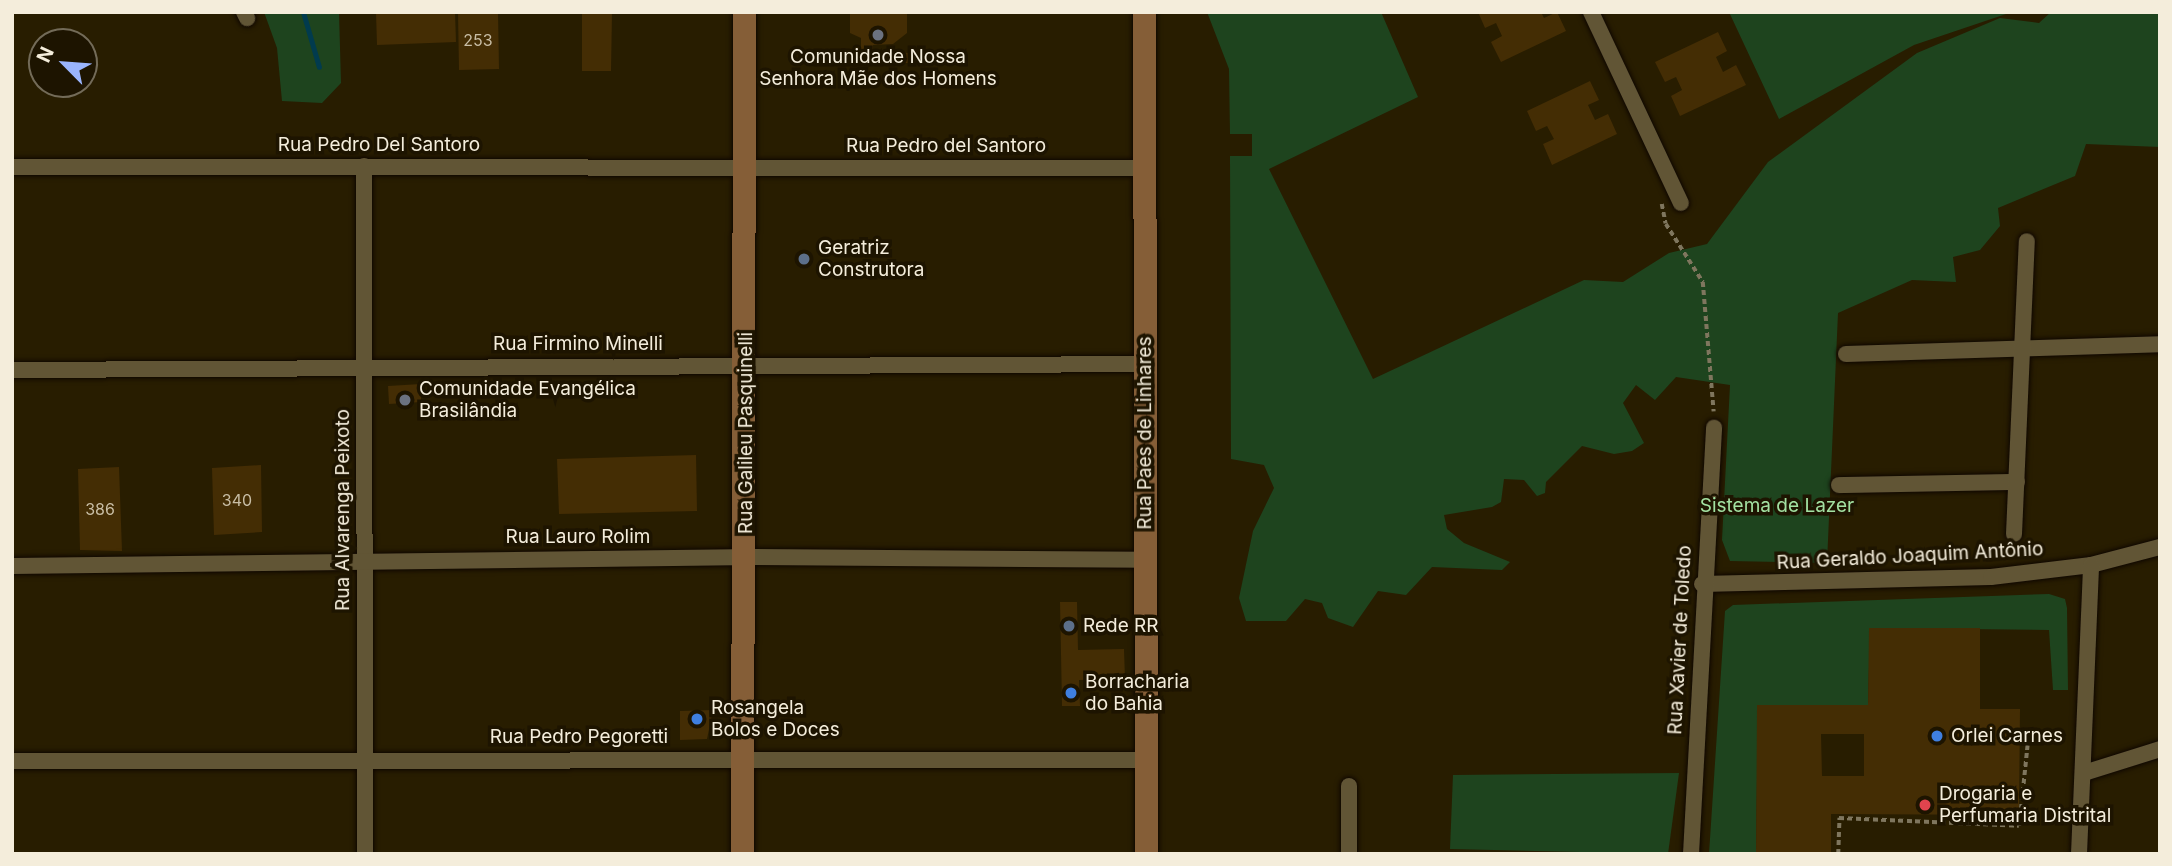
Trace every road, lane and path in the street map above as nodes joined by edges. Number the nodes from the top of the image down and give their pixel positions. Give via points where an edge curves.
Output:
1 (744, 12) edge
2 (1144, 12) edge
3 (1591, 12) edge
4 (745, 165) junction
5 (364, 166) junction
6 (12, 167) edge
7 (1146, 168) junction
8 (1668, 174) junction
9 (1681, 202) dead end
10 (2027, 241) dead end
11 (2160, 344) edge
12 (2022, 352) junction
13 (1846, 354) dead end
14 (1144, 364) junction
15 (746, 365) junction
16 (364, 366) junction
17 (12, 370) edge
18 (1714, 428) joint
19 (2017, 482) junction
20 (1839, 485) dead end
21 (2014, 534) dead end
22 (2160, 547) edge
23 (745, 557) junction
24 (364, 560) junction
25 (1145, 560) junction
26 (2091, 565) junction
27 (12, 566) edge
28 (1702, 584) junction
29 (2029, 730) dead end
30 (2160, 749) edge
31 (365, 758) junction
32 (744, 759) junction
33 (1146, 760) junction
34 (12, 761) edge
35 (2084, 774) junction
36 (1349, 786) dead end
37 (365, 854) edge
38 (742, 854) edge
39 (1146, 854) edge
40 (1349, 854) edge
41 (1691, 854) edge
42 (1838, 854) edge
43 (2079, 854) edge

1 - 4 street, Rua Galileu Pasquinelli
2 - 7 street, Rua Paes de Linhares
3 - 8 street
4 - 5 street, Rua Pedro Del Santoro
4 - 7 street, Rua Pedro del Santoro
4 - 15 street, Rua Galileu Pasquinelli
5 - 6 street, Rua Pedro Del Santoro
5 - 16 street, Rua Alvarenga Peixoto
7 - 14 street, Rua Paes de Linhares
8 - 9 street
8 - 18 path via 1662,205 1666,224 1703,282
10 - 12 street
11 - 12 street via 2084,342
12 - 13 street
12 - 19 street
14 - 15 street, Rua Firmino Minelli
14 - 25 street, Rua Paes de Linhares
15 - 16 street, Rua Firmino Minelli
15 - 23 street, Rua Galileu Pasquinelli
16 - 17 street, Rua Firmino Minelli
16 - 24 street, Rua Alvarenga Peixoto
18 - 28 street, Rua Xavier de Toledo
19 - 20 street
19 - 21 street
22 - 26 street, Rua Geraldo Joaquim Antônio
23 - 24 street, Rua Lauro Rolim
23 - 25 street, Rua Lauro Rolim
23 - 32 street, Rua Galileu Pasquinelli
24 - 27 street, Rua Lauro Rolim
24 - 31 street, Rua Alvarenga Peixoto
25 - 33 street, Rua Paes de Linhares
26 - 28 street, Rua Geraldo Joaquim Antônio via 1991,577
26 - 35 street
28 - 41 street, Rua Xavier de Toledo
29 - 42 path via 2019,826 1839,818
30 - 35 street
31 - 32 street, Rua Pedro Pegoretti
31 - 34 street, Rua Pedro Pegoretti
31 - 37 street, Rua Alvarenga Peixoto
32 - 33 street, Rua Pedro Pegoretti
32 - 38 street, Rua Galileu Pasquinelli
33 - 39 street, Rua Paes de Linhares
35 - 43 street
36 - 40 street

